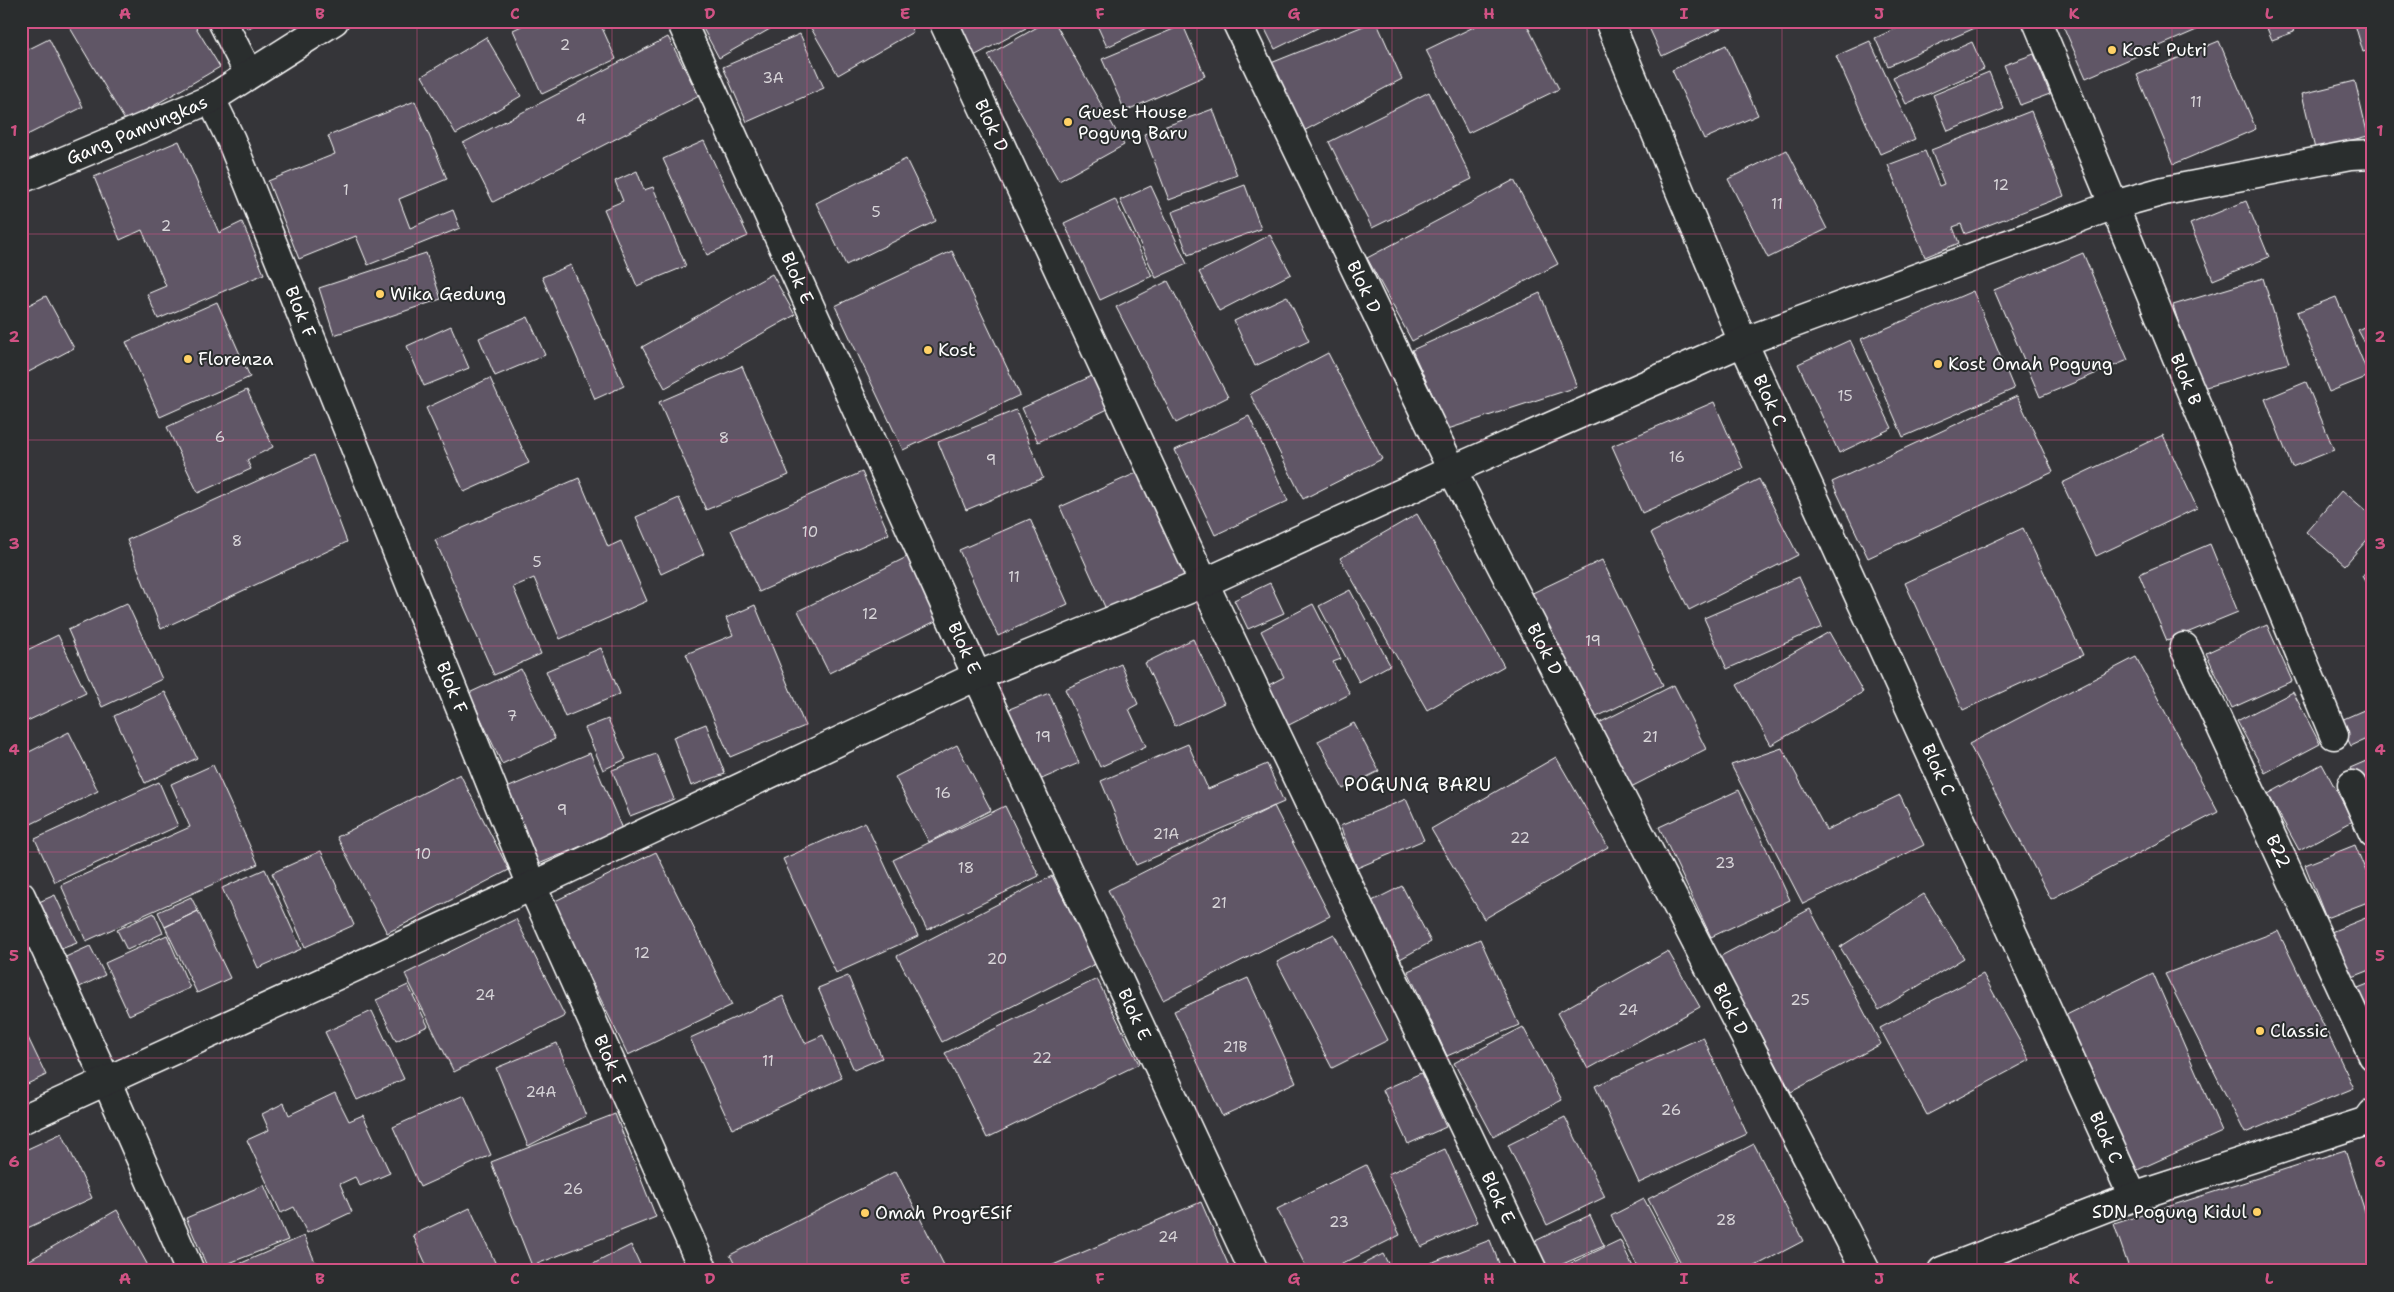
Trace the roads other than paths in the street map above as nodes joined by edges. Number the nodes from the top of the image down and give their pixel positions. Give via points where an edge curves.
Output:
1 (222, 21) edge
2 (334, 21) edge
3 (681, 21) edge
4 (943, 21) edge
5 (1236, 21) edge
6 (1609, 21) edge
7 (2037, 21) edge
8 (249, 74) junction
9 (211, 99) junction
10 (2373, 154) edge
11 (21, 179) edge
12 (2114, 205) junction
13 (1744, 342) junction
14 (1452, 470) junction
15 (1204, 583) junction
16 (2184, 646) dead end
17 (977, 676) junction
18 (2334, 735) dead end
19 (2352, 785) dead end
20 (2373, 833) edge
21 (532, 886) junction
22 (21, 896) edge
23 (2373, 1056) edge
24 (106, 1080) junction
25 (21, 1120) edge
26 (2371, 1125) edge
27 (2133, 1197) junction
28 (190, 1271) edge
29 (704, 1271) edge
30 (1254, 1271) edge
31 (1532, 1271) edge
32 (1866, 1271) edge
33 (1942, 1271) edge

1 - 8 street
2 - 8 street, Gang Pamungkas
3 - 17 street, Blok E
4 - 15 street, Blok D
5 - 14 street, Blok D
6 - 13 street, Blok C
7 - 12 street, Blok B
8 - 9 street, Gang Pamungkas
9 - 11 street, Gang Pamungkas
9 - 21 street, Blok F via 231,140
10 - 12 street via 2351,155 2164,191
12 - 13 street
12 - 18 street, Blok B
13 - 14 street
13 - 27 street, Blok C
14 - 15 street
14 - 32 street, Blok D
15 - 17 street
15 - 31 street, Blok E
16 - 23 street, B22
17 - 21 street
17 - 30 street, Blok E
19 - 20 street
21 - 24 street
21 - 29 street, Blok F
22 - 24 street
24 - 25 street
24 - 28 street
26 - 27 street
27 - 33 street

